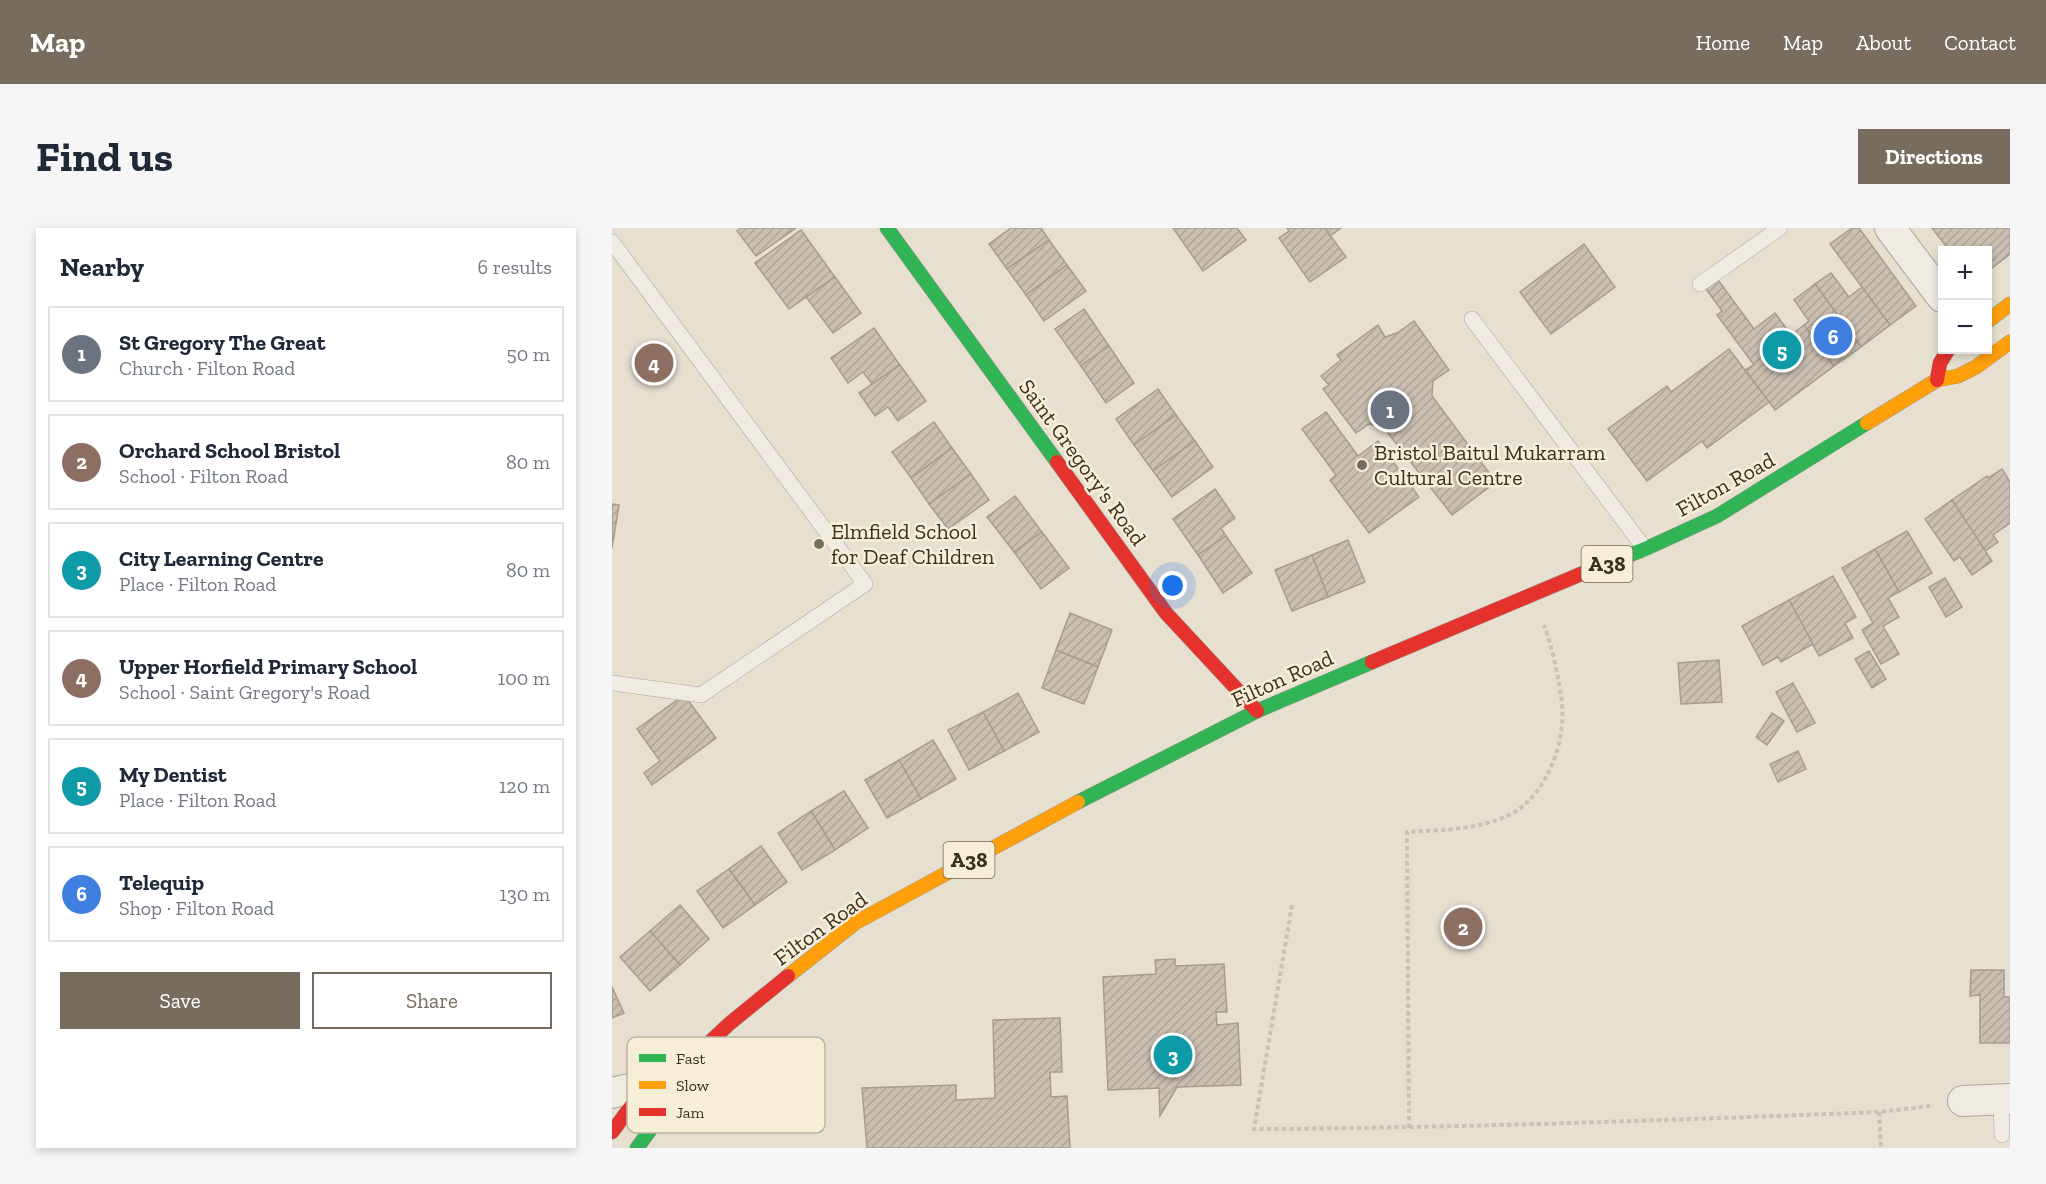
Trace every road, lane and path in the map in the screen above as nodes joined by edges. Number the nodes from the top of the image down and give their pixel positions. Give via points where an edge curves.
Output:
1 (887, 228) edge
2 (1780, 228) edge
3 (1890, 228) edge
4 (612, 242) edge
5 (1700, 284) dead end
6 (1938, 292) edge
7 (2010, 304) edge
8 (1992, 318) edge
9 (1472, 319) dead end
10 (2010, 342) edge
11 (1946, 354) edge
12 (1937, 380) junction
13 (1645, 549) junction
14 (1549, 638) dead end
15 (612, 683) edge
16 (1257, 711) junction
17 (1292, 905) dead end
18 (715, 1037) edge
19 (627, 1090) edge
20 (612, 1093) edge
21 (2005, 1099) edge
22 (1963, 1101) joint
23 (627, 1112) edge
24 (1879, 1112) junction
25 (1409, 1128) junction
26 (612, 1132) edge
27 (648, 1133) edge
28 (2002, 1135) dead end
29 (637, 1148) edge
30 (1881, 1148) edge

1 - 16 main road, Saint Gregory's Road via 1166,613
2 - 5 lane
3 - 6 street
4 - 15 lane via 865,584 701,695
7 - 8 main road
9 - 13 lane
10 - 12 main road, Filton Road / A38 via 1971,371 1953,379
11 - 12 main road
12 - 13 main road, Filton Road / A38 via 1718,516
13 - 16 main road, Filton Road / A38
14 - 25 path via 1562,706 1561,726 1553,762 1539,790 1507,816 1482,825 1407,832
16 - 18 main road, Filton Road / A38 via 1050,816 855,923
17 - 25 path via 1254,1129
19 - 20 street
21 - 22 street
21 - 28 lane
22 - 24 path
23 - 26 main road
24 - 25 path
24 - 30 path
27 - 29 main road

